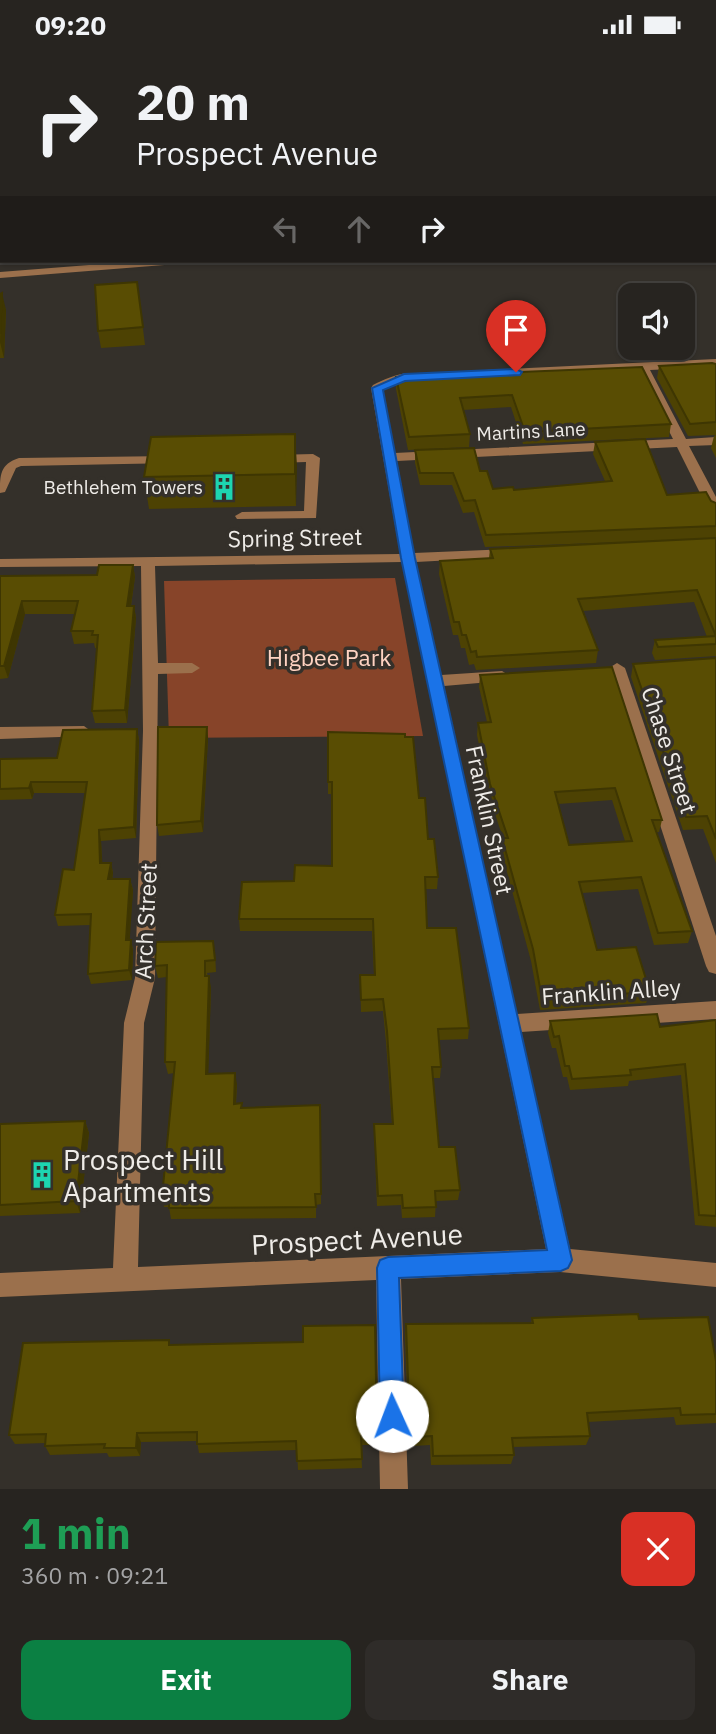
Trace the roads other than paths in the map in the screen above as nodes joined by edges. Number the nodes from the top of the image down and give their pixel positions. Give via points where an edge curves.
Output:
1 (152, 263) edge
2 (0, 275) edge
3 (716, 363) edge
4 (642, 366) junction
5 (468, 375) edge
6 (428, 377) edge
7 (716, 441) edge
8 (681, 443) junction
9 (390, 457) junction
10 (260, 459) edge
11 (181, 460) edge
12 (0, 489) edge
13 (716, 511) edge
14 (242, 516) dead end
15 (525, 553) edge
16 (408, 558) junction
17 (148, 561) junction
18 (0, 563) edge
19 (192, 668) dead end
20 (617, 668) dead end
21 (150, 670) junction
22 (513, 675) edge
23 (435, 681) junction
24 (96, 732) edge
25 (0, 733) edge
26 (716, 967) edge
27 (716, 1010) edge
28 (509, 1024) junction
29 (561, 1260) junction
30 (388, 1268) junction
31 (716, 1275) edge
32 (125, 1280) junction
33 (0, 1285) edge
34 (394, 1489) edge

1 - 2 street
3 - 4 street
4 - 5 street
4 - 8 street
6 - 9 street, Franklin Street via 394,379 377,388
7 - 8 street, Martins Lane
8 - 9 street, Martins Lane
8 - 13 street
9 - 16 street, Franklin Street
10 - 14 street via 313,458 311,515
11 - 12 street via 19,461 10,466
15 - 16 street, Spring Street
16 - 17 street, Spring Street
16 - 23 street, Franklin Street
17 - 18 street, Spring Street
17 - 21 street, Arch Street
19 - 21 street
20 - 26 street, Chase Street
21 - 32 street, Arch Street via 144,731 145,978 134,1023
22 - 23 street
23 - 28 street, Franklin Street
24 - 25 street
27 - 28 street, Franklin Alley
28 - 29 street, Franklin Street
29 - 30 street, Prospect Avenue
29 - 31 street, Prospect Avenue
30 - 32 street, Prospect Avenue
30 - 34 street
32 - 33 street, Prospect Avenue

